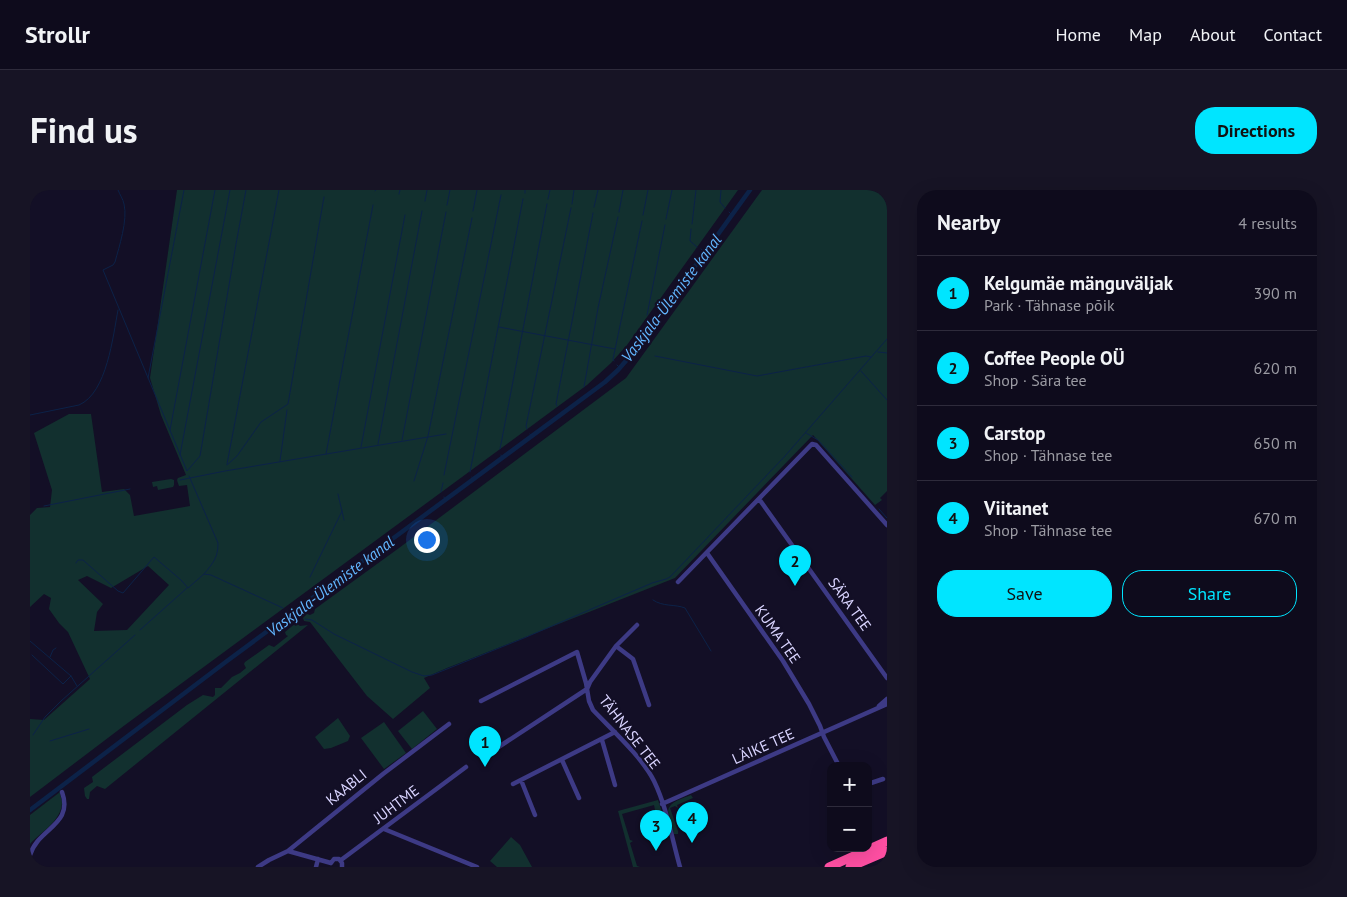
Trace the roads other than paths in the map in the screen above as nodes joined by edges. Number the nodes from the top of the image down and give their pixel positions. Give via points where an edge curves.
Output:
1 (759, 499) junction
2 (887, 525) edge
3 (707, 553) junction
4 (678, 582) dead end
5 (637, 625) dead end
6 (616, 646) junction
7 (886, 676) edge
8 (587, 690) junction
9 (887, 699) edge
10 (481, 701) dead end
11 (887, 704) edge
12 (649, 705) dead end
13 (874, 710) junction
14 (449, 724) dead end
15 (615, 732) junction
16 (822, 733) junction
17 (602, 740) junction
18 (482, 757) dead end
19 (562, 760) junction
20 (837, 762) edge
21 (466, 767) dead end
22 (883, 779) dead end
23 (521, 780) junction
24 (872, 783) edge
25 (513, 784) dead end
26 (615, 785) dead end
27 (62, 792) dead end
28 (579, 798) dead end
29 (662, 804) junction
30 (536, 815) dead end
31 (384, 829) junction
32 (887, 841) edge
33 (288, 851) junction
34 (887, 851) edge
35 (30, 855) edge
36 (318, 860) junction
37 (341, 860) junction
38 (331, 865) edge
39 (258, 867) edge
40 (316, 867) edge
41 (342, 867) edge
42 (477, 867) edge
43 (680, 867) edge
44 (829, 867) edge
45 (850, 867) edge

1 - 2 street via 812,444
1 - 3 street
1 - 7 street, SÄRA TEE
3 - 4 street
3 - 16 street, KUMA TEE via 783,661
5 - 6 street, TÄHNASE TEE
6 - 8 street, TÄHNASE TEE
6 - 12 street via 633,659
8 - 10 street via 577,652
8 - 15 street, TÄHNASE TEE via 593,710
8 - 18 street
9 - 13 street, LÄIKE TEE
11 - 13 street, LÄIKE TEE
13 - 16 street, LÄIKE TEE
14 - 33 street, KAABLI
15 - 17 street
15 - 29 street, TÄHNASE TEE via 644,766
16 - 20 street, KUMA TEE
16 - 29 street, LÄIKE TEE
17 - 19 street
17 - 26 street
19 - 23 street
19 - 28 street
21 - 31 street, JUHTME
22 - 24 street
23 - 25 street
23 - 30 street
27 - 35 street via 65,806 61,819 35,843
29 - 43 street, TÄHNASE TEE
31 - 37 street, JUHTME
31 - 42 street
32 - 44 highway
33 - 36 street, JUHTME
33 - 39 street, KAABLI
34 - 45 highway
36 - 38 street, JUHTME
36 - 40 street
37 - 38 street, JUHTME via 336,858
37 - 41 street

